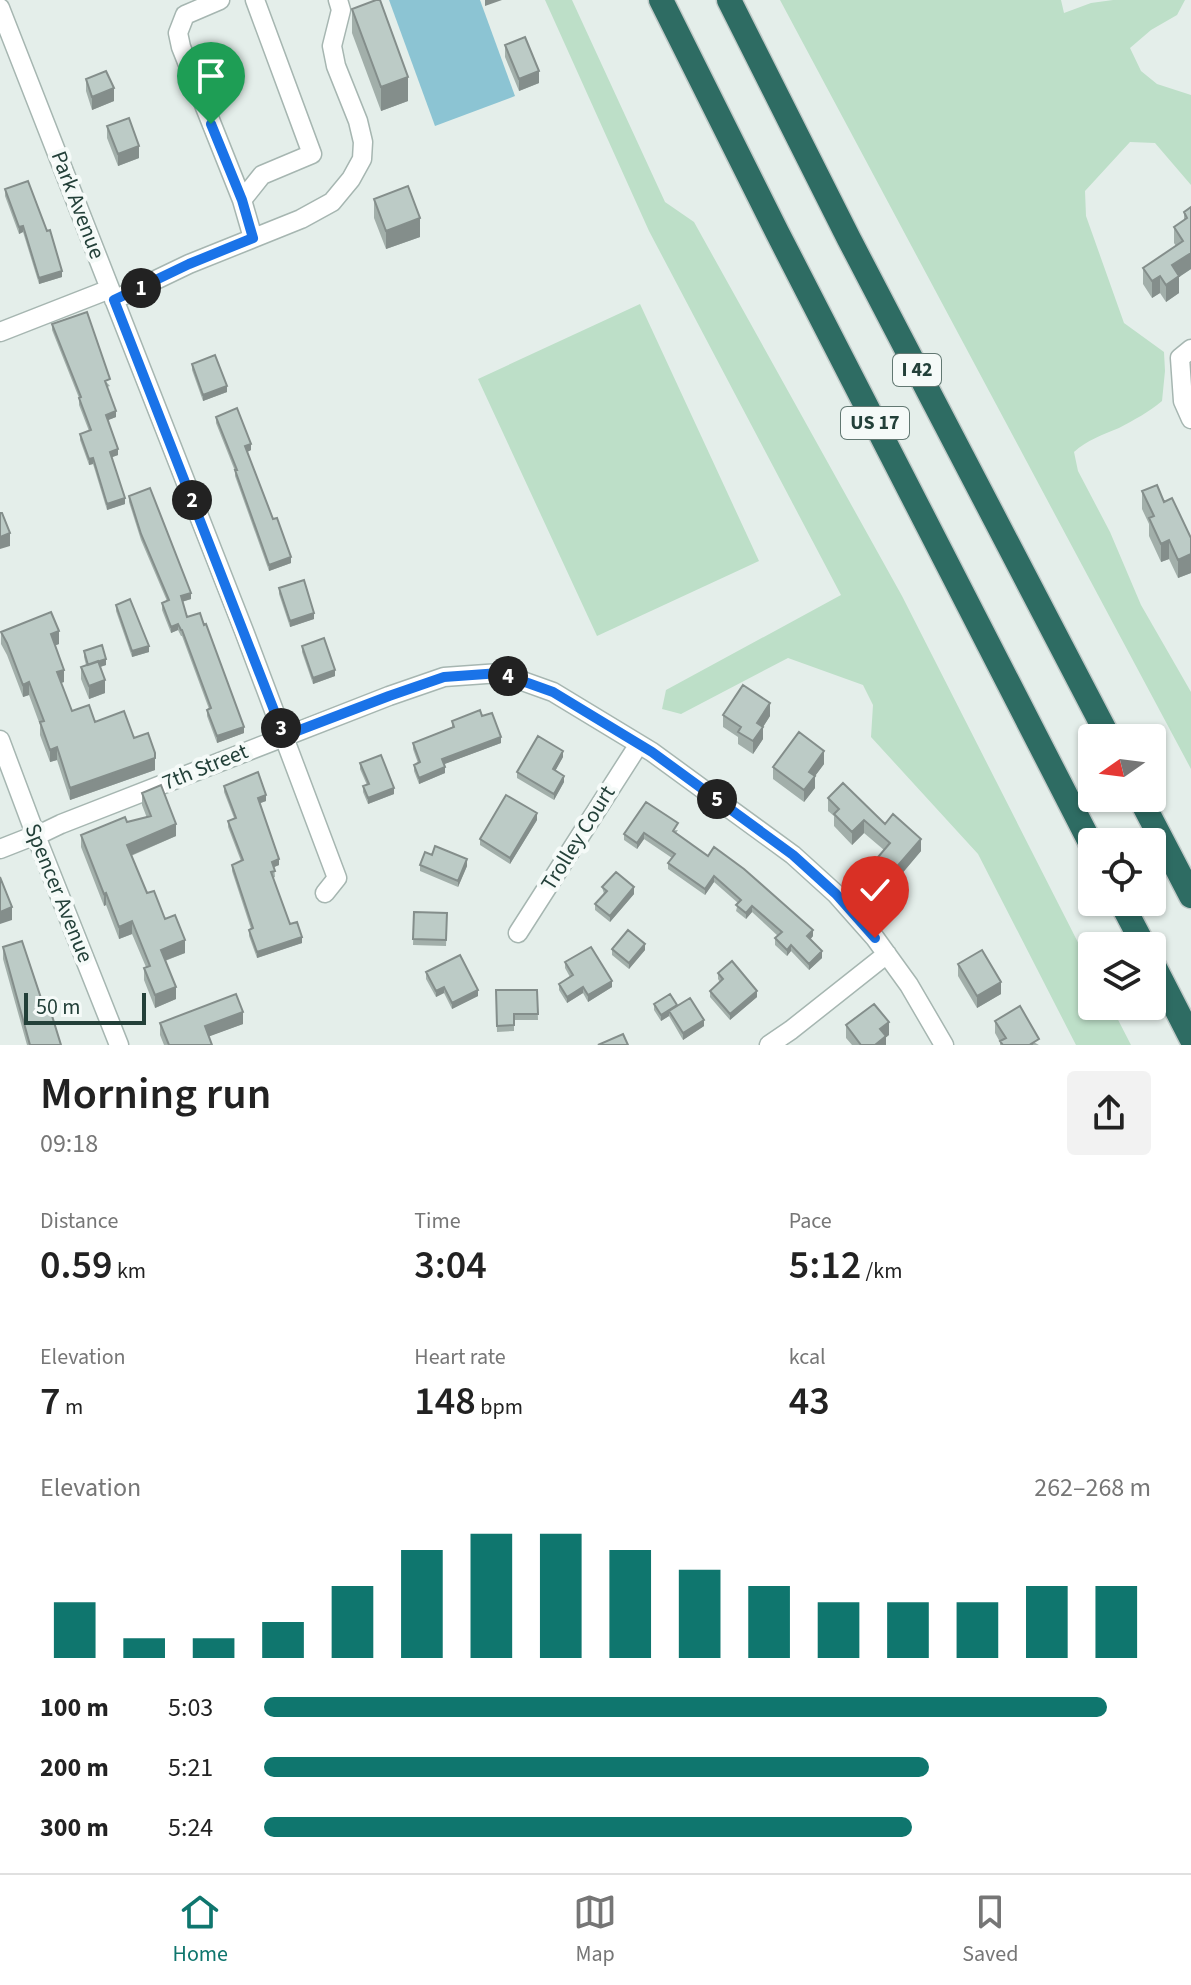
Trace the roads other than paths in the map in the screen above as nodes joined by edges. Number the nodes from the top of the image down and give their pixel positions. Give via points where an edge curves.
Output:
1 (220, 0) edge
2 (255, 0) edge
3 (338, 0) edge
4 (661, 0) edge
5 (729, 0) edge
6 (0, 8) edge
7 (242, 200) junction
8 (253, 238) junction
9 (112, 294) junction
10 (0, 332) edge
11 (1191, 349) edge
12 (1191, 419) edge
13 (1102, 724) edge
14 (284, 736) junction
15 (0, 740) edge
16 (639, 744) junction
17 (0, 766) edge
18 (1147, 812) edge
19 (1083, 828) edge
20 (32, 837) junction
21 (0, 849) edge
22 (325, 893) dead end
23 (1191, 896) edge
24 (518, 933) dead end
25 (887, 954) junction
26 (1166, 989) edge
27 (1191, 1038) edge
28 (108, 1045) edge
29 (119, 1045) edge
30 (769, 1045) edge
31 (944, 1045) edge

1 - 7 street via 185,15 178,33
2 - 7 street via 312,154 262,175
3 - 8 street via 341,10 332,46 358,121 362,159 332,202
4 - 19 highway, US 17
5 - 13 highway, I 42
6 - 9 street, Park Avenue
7 - 8 street
8 - 9 street
9 - 10 street
9 - 14 street, Park Avenue
11 - 12 street via 1180,358 1183,401
14 - 16 street, 7th Street via 444,677 500,673 553,692
14 - 20 street, 7th Street
14 - 22 street, Park Avenue via 337,878
15 - 20 street, Spencer Avenue
16 - 24 street, Trolley Court
16 - 25 street, 7th Street via 793,855 836,894
17 - 20 street, Spencer Avenue
18 - 23 highway
20 - 21 street, 7th Street
20 - 28 street, Spencer Avenue
20 - 29 street, Spencer Avenue
25 - 30 street
25 - 31 street, 7th Street
26 - 27 highway

